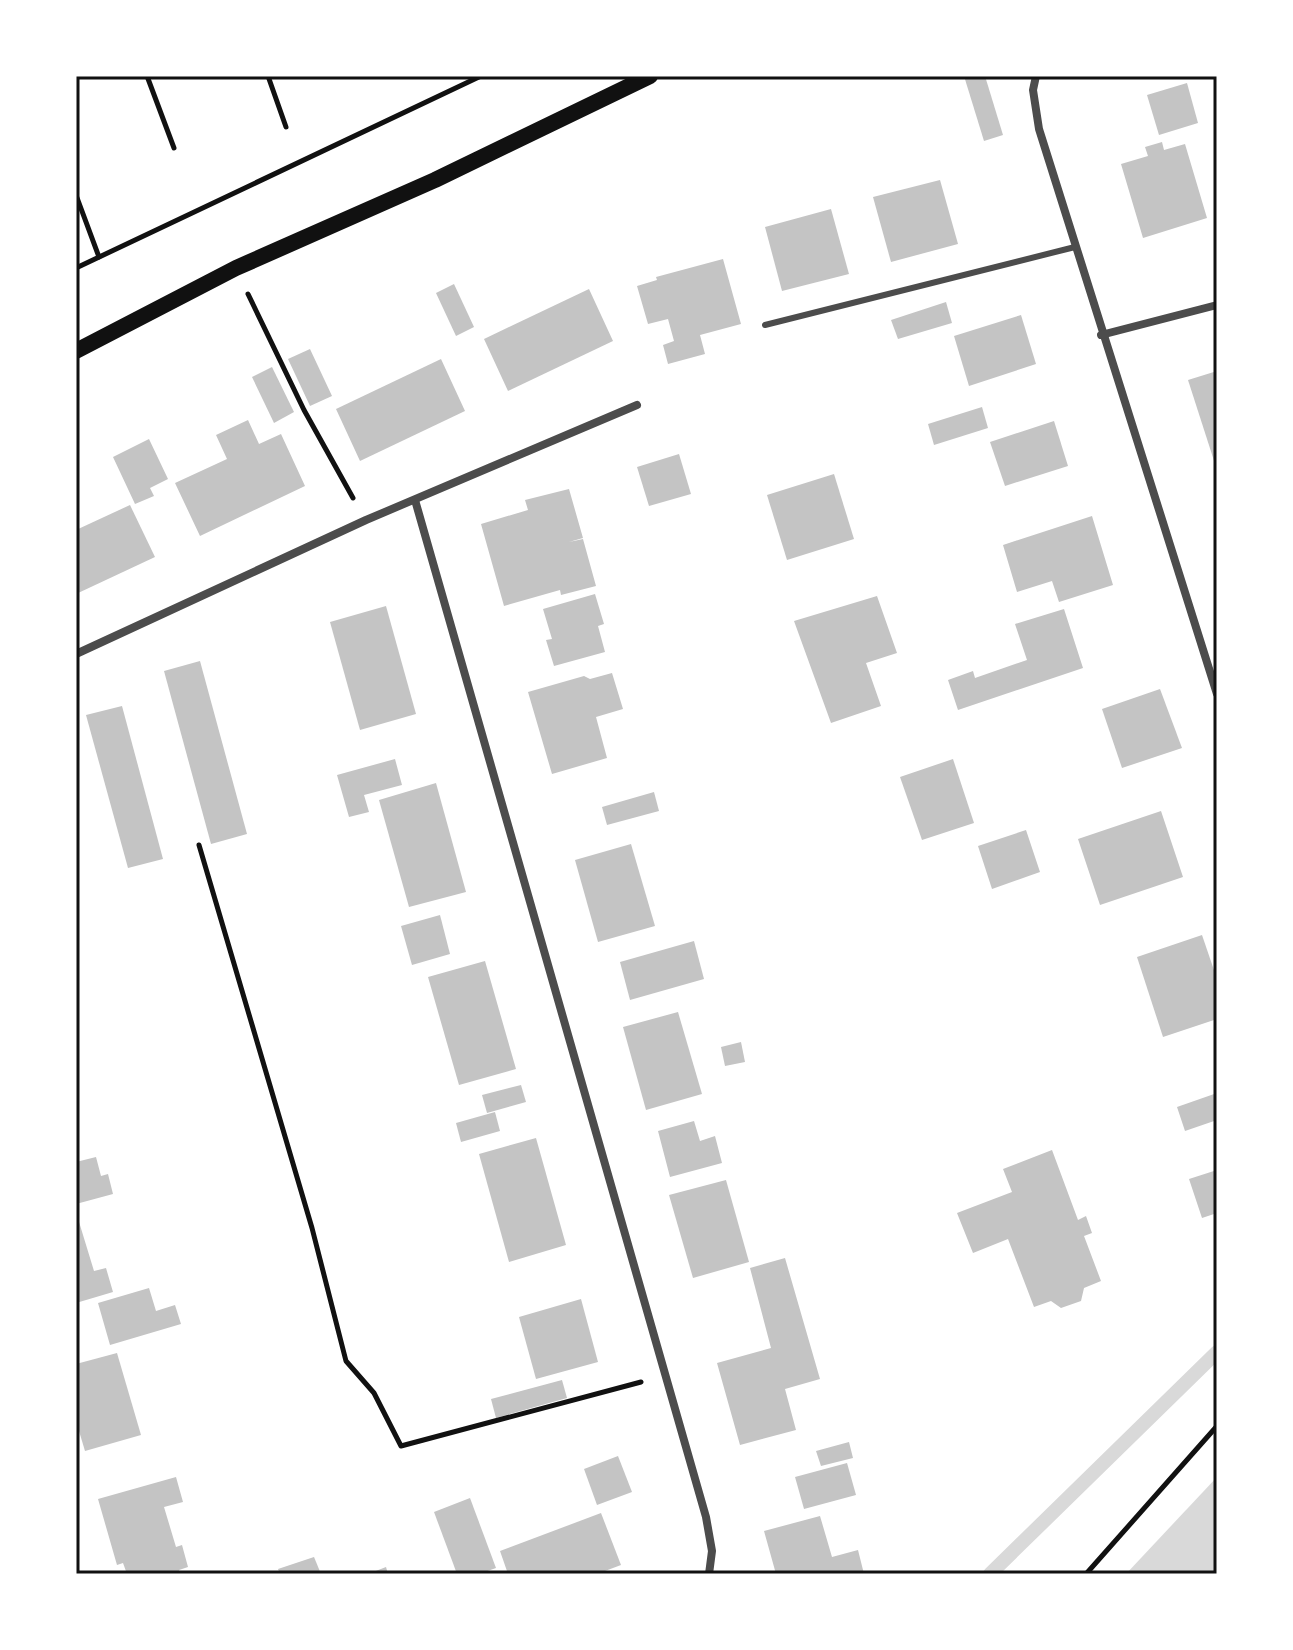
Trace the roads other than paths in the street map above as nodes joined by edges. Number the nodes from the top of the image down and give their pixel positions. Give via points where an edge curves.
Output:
1 (650, 76) edge
2 (1036, 76) edge
3 (1075, 247) junction
4 (1217, 305) edge
5 (765, 325) dead end
6 (1101, 335) junction
7 (76, 351) edge
8 (637, 405) dead end
9 (415, 500) junction
10 (76, 654) edge
11 (1217, 694) edge
12 (709, 1574) edge

1 - 7 main road via 236,268
2 - 3 street via 1039,129
3 - 5 lane
3 - 6 street
4 - 6 street
6 - 11 street
8 - 9 street
9 - 10 street
9 - 12 street via 706,1517 712,1551

